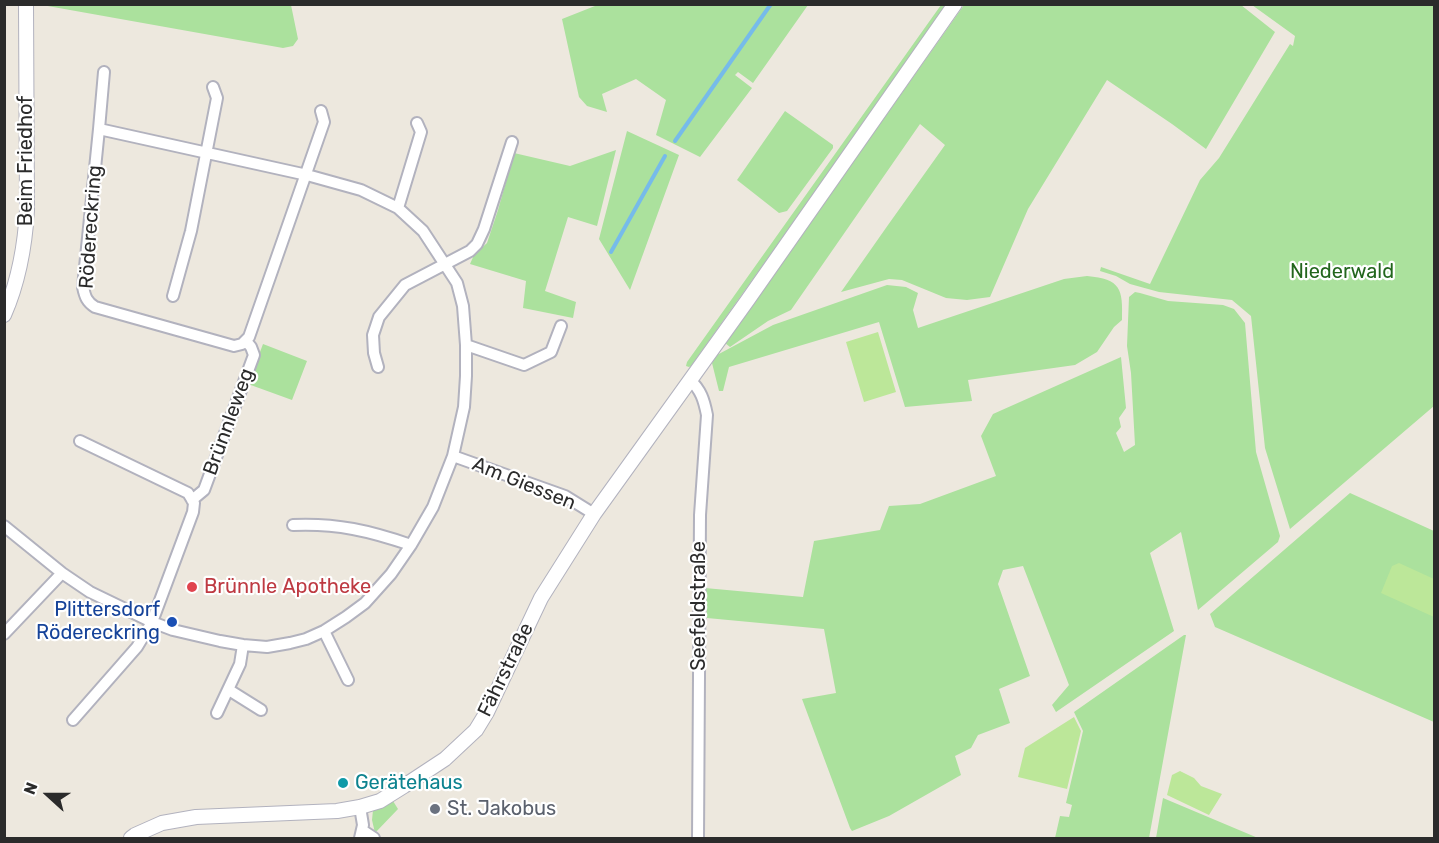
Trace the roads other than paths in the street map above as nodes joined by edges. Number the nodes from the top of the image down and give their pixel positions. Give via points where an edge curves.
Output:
1 (26, 4) edge
2 (955, 4) edge
3 (104, 72) dead end
4 (213, 87) dead end
5 (321, 111) dead end
6 (417, 123) dead end
7 (99, 129) junction
8 (512, 142) dead end
9 (207, 153) junction
10 (307, 175) junction
11 (398, 208) junction
12 (445, 264) junction
13 (173, 296) dead end
14 (4, 315) edge
15 (561, 326) dead end
16 (246, 341) junction
17 (466, 345) junction
18 (378, 367) dead end
19 (690, 380) junction
20 (80, 441) dead end
21 (453, 456) junction
22 (192, 500) junction
23 (594, 514) junction
24 (293, 525) dead end
25 (4, 526) edge
26 (411, 545) junction
27 (62, 573) junction
28 (152, 622) junction
29 (324, 631) junction
30 (4, 634) edge
31 (243, 645) junction
32 (348, 680) dead end
33 (229, 690) junction
34 (261, 710) dead end
35 (217, 713) dead end
36 (73, 720) dead end
37 (360, 807) junction
38 (361, 834) edge
39 (131, 838) edge
40 (374, 838) edge
41 (698, 838) edge

1 - 14 main road, Beim Friedhof via 25,240
2 - 19 main road, Fährstraße
3 - 7 street
4 - 9 street via 218,98
5 - 10 street via 324,122
6 - 11 street via 421,132
7 - 9 street
7 - 16 street, Rödereckring via 85,297 102,310 234,346
8 - 12 street via 477,244
9 - 10 street
9 - 13 street
10 - 11 street via 361,190
10 - 16 street
11 - 12 street via 423,231
12 - 17 street via 457,282
12 - 18 street via 405,285 379,317 373,335
15 - 17 street via 551,352 524,365
16 - 22 street, Brünnleweg via 254,355 204,490
17 - 21 street via 464,407
19 - 23 main road, Fährstraße
19 - 41 street, Seefeldstraße via 704,399 707,415 700,515
20 - 22 street via 188,493
21 - 23 street, Am Giessen via 564,496
21 - 26 street via 433,507
22 - 28 street via 193,512
23 - 37 main road, Fährstraße via 541,598 476,730 445,759 380,801
24 - 26 street via 355,528
25 - 27 street
26 - 29 street via 365,603
27 - 28 street via 90,592
27 - 30 street
28 - 31 street
28 - 36 street via 137,647
29 - 31 street via 267,647
29 - 32 street
31 - 33 street
33 - 34 street
33 - 35 street
37 - 38 street
37 - 39 main road, Fährstraße via 337,812 196,817 162,823
38 - 40 street

